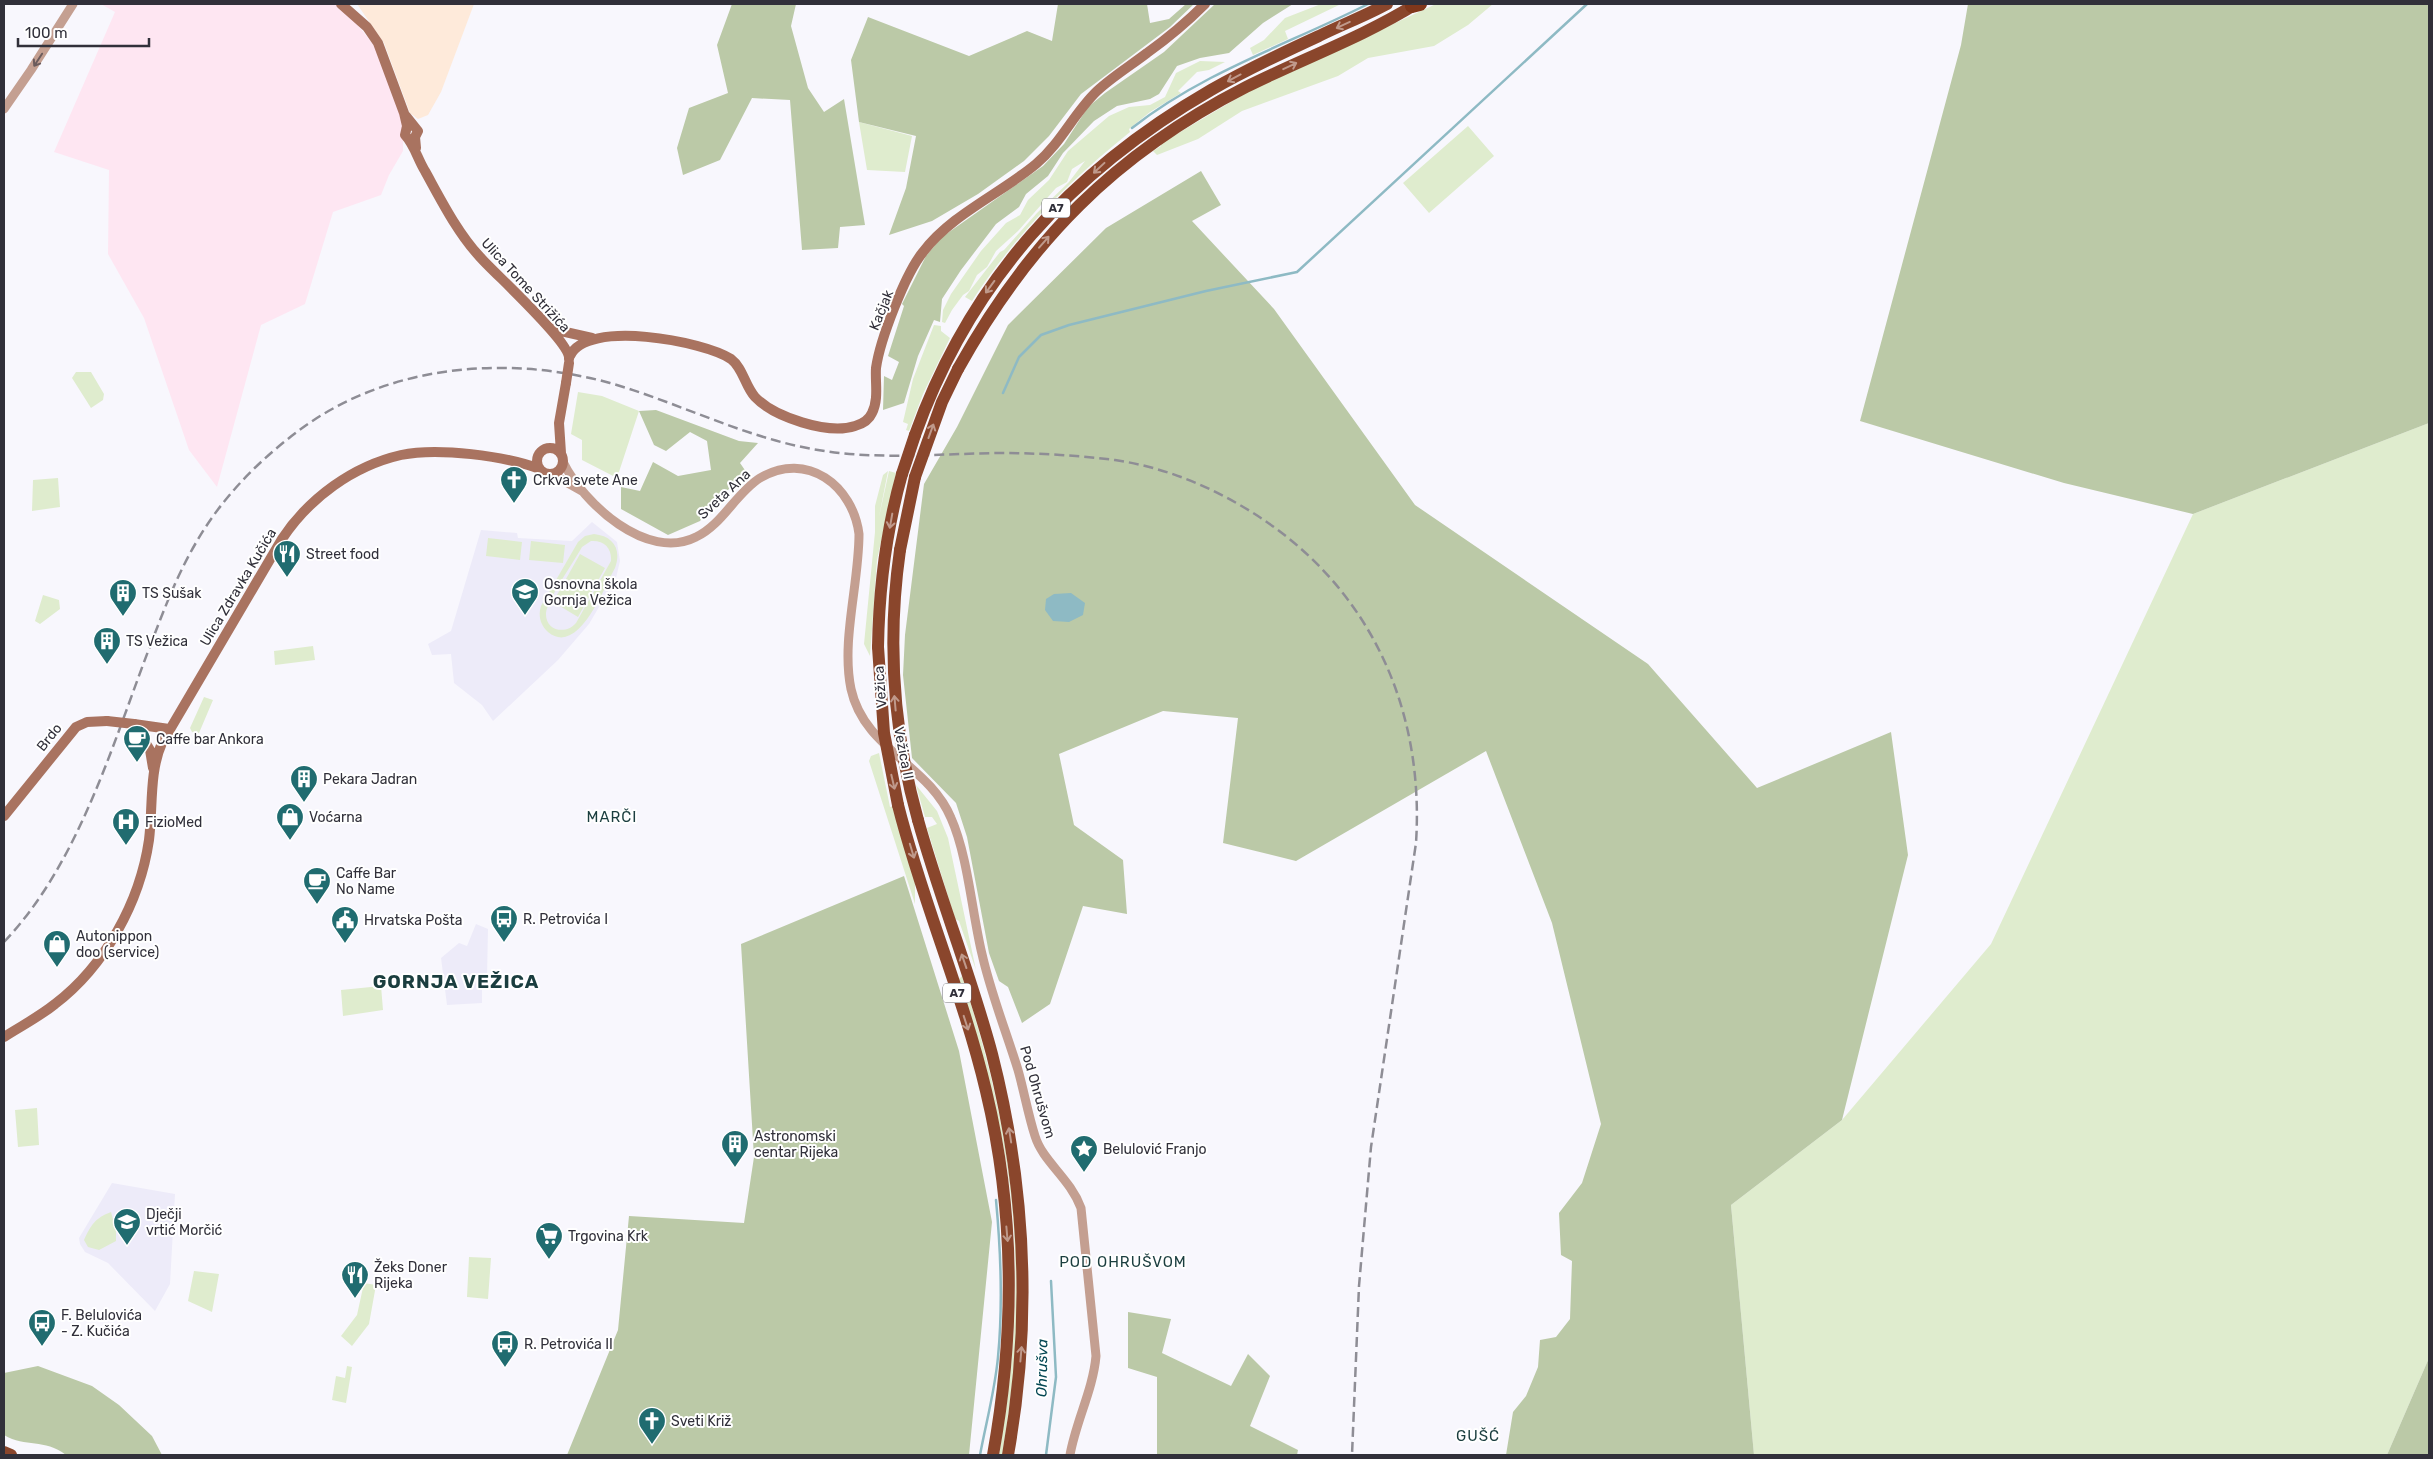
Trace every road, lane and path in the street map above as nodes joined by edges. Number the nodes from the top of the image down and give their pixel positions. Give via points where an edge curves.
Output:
1 (73, 4) edge
2 (341, 4) edge
3 (1205, 4) edge
4 (1387, 4) edge
5 (1416, 5) edge
6 (4, 109) edge
7 (552, 329) junction
8 (594, 338) junction
9 (570, 359) junction
10 (559, 423) junction
11 (542, 452) junction
12 (562, 458) junction
13 (505, 459) junction
14 (540, 470) junction
15 (552, 474) junction
16 (909, 476) junction
17 (585, 493) junction
18 (858, 523) joint
19 (644, 539) joint
20 (134, 724) junction
21 (169, 729) junction
22 (154, 776) junction
23 (4, 816) edge
24 (4, 1038) edge
25 (1002, 1402) junction
26 (1016, 1402) junction
27 (4, 1452) edge
28 (11, 1455) edge
29 (986, 1455) edge
30 (993, 1455) edge
31 (1008, 1455) edge
32 (1015, 1455) edge
33 (1070, 1455) edge

1 -> 6 street
2 - 7 main road, Ulica Tome Strižića via 367,27 378,43 410,126 404,133 414,141 427,176 450,217 471,246
3 - 8 main road, Kačjak via 1179,30 1098,90 1039,161 943,229 921,254 887,326 876,369 875,402 872,414 864,422 834,428 808,424 781,414 753,396 738,367 718,353 655,337
4 -> 16 highway, A7, bridge via 1277,55 1149,128 1110,158 1052,211 984,296 949,353 915,434
16 -> 5 highway, A7, bridge via 958,369 994,306 1044,242 1100,184 1162,135 1220,101
7 - 8 main road
7 - 9 main road, Ulica Tome Strižića
8 - 9 main road, Kačjak via 580,344
9 - 10 main road, bridge
10 - 11 main road
10 - 12 main road
11 - 12 main road, Ulica Zdravka Kučića via 554,448
11 - 13 main road, Ulica Zdravka Kučića
11 - 14 main road via 537,462
12 - 15 main road via 561,469
12 - 17 street, Ulica Zdravka Kučića
13 - 14 main road, Ulica Zdravka Kučića
13 - 21 main road, Ulica Zdravka Kučića via 452,454 402,455 347,478 322,494 295,519
14 - 15 main road, Ulica Zdravka Kučića
15 - 17 street, Ulica Zdravka Kučića
16 -> 25 highway, Vežica II / A7, bridge via 894,506 883,564 878,647 884,733 898,804 975,1052 994,1126 1003,1185 1010,1276
26 -> 16 highway, Vežica / A7, bridge via 1024,1266 1007,1119 968,975 918,820 903,758 894,684 893,615
17 - 19 street, Ulica Zdravka Kučića via 615,521
18 - 19 street, Sveta Ana via 850,502 830,480 809,471 787,470 767,475 754,483 696,537 673,544
18 - 33 street, Pod Ohrušvom via 859,546 848,661 855,704 876,738 924,780 949,812 960,846 991,990 1035,1137 1042,1151 1071,1186 1083,1219 1096,1356 1095,1371
20 - 21 main road, Brdo
20 - 22 main road via 150,750
20 - 23 main road, Brdo, bridge via 87,722 76,727
21 - 22 main road, Ulica Zdravka Kučića via 159,750
22 - 24 main road, Ulica Zdravka Kučića via 148,849 140,879 118,929 74,988 56,1004
25 - 29 highway via 994,1419
25 - 30 highway, A7
26 - 31 highway, A7
26 - 32 highway via 1018,1434
27 - 28 highway

